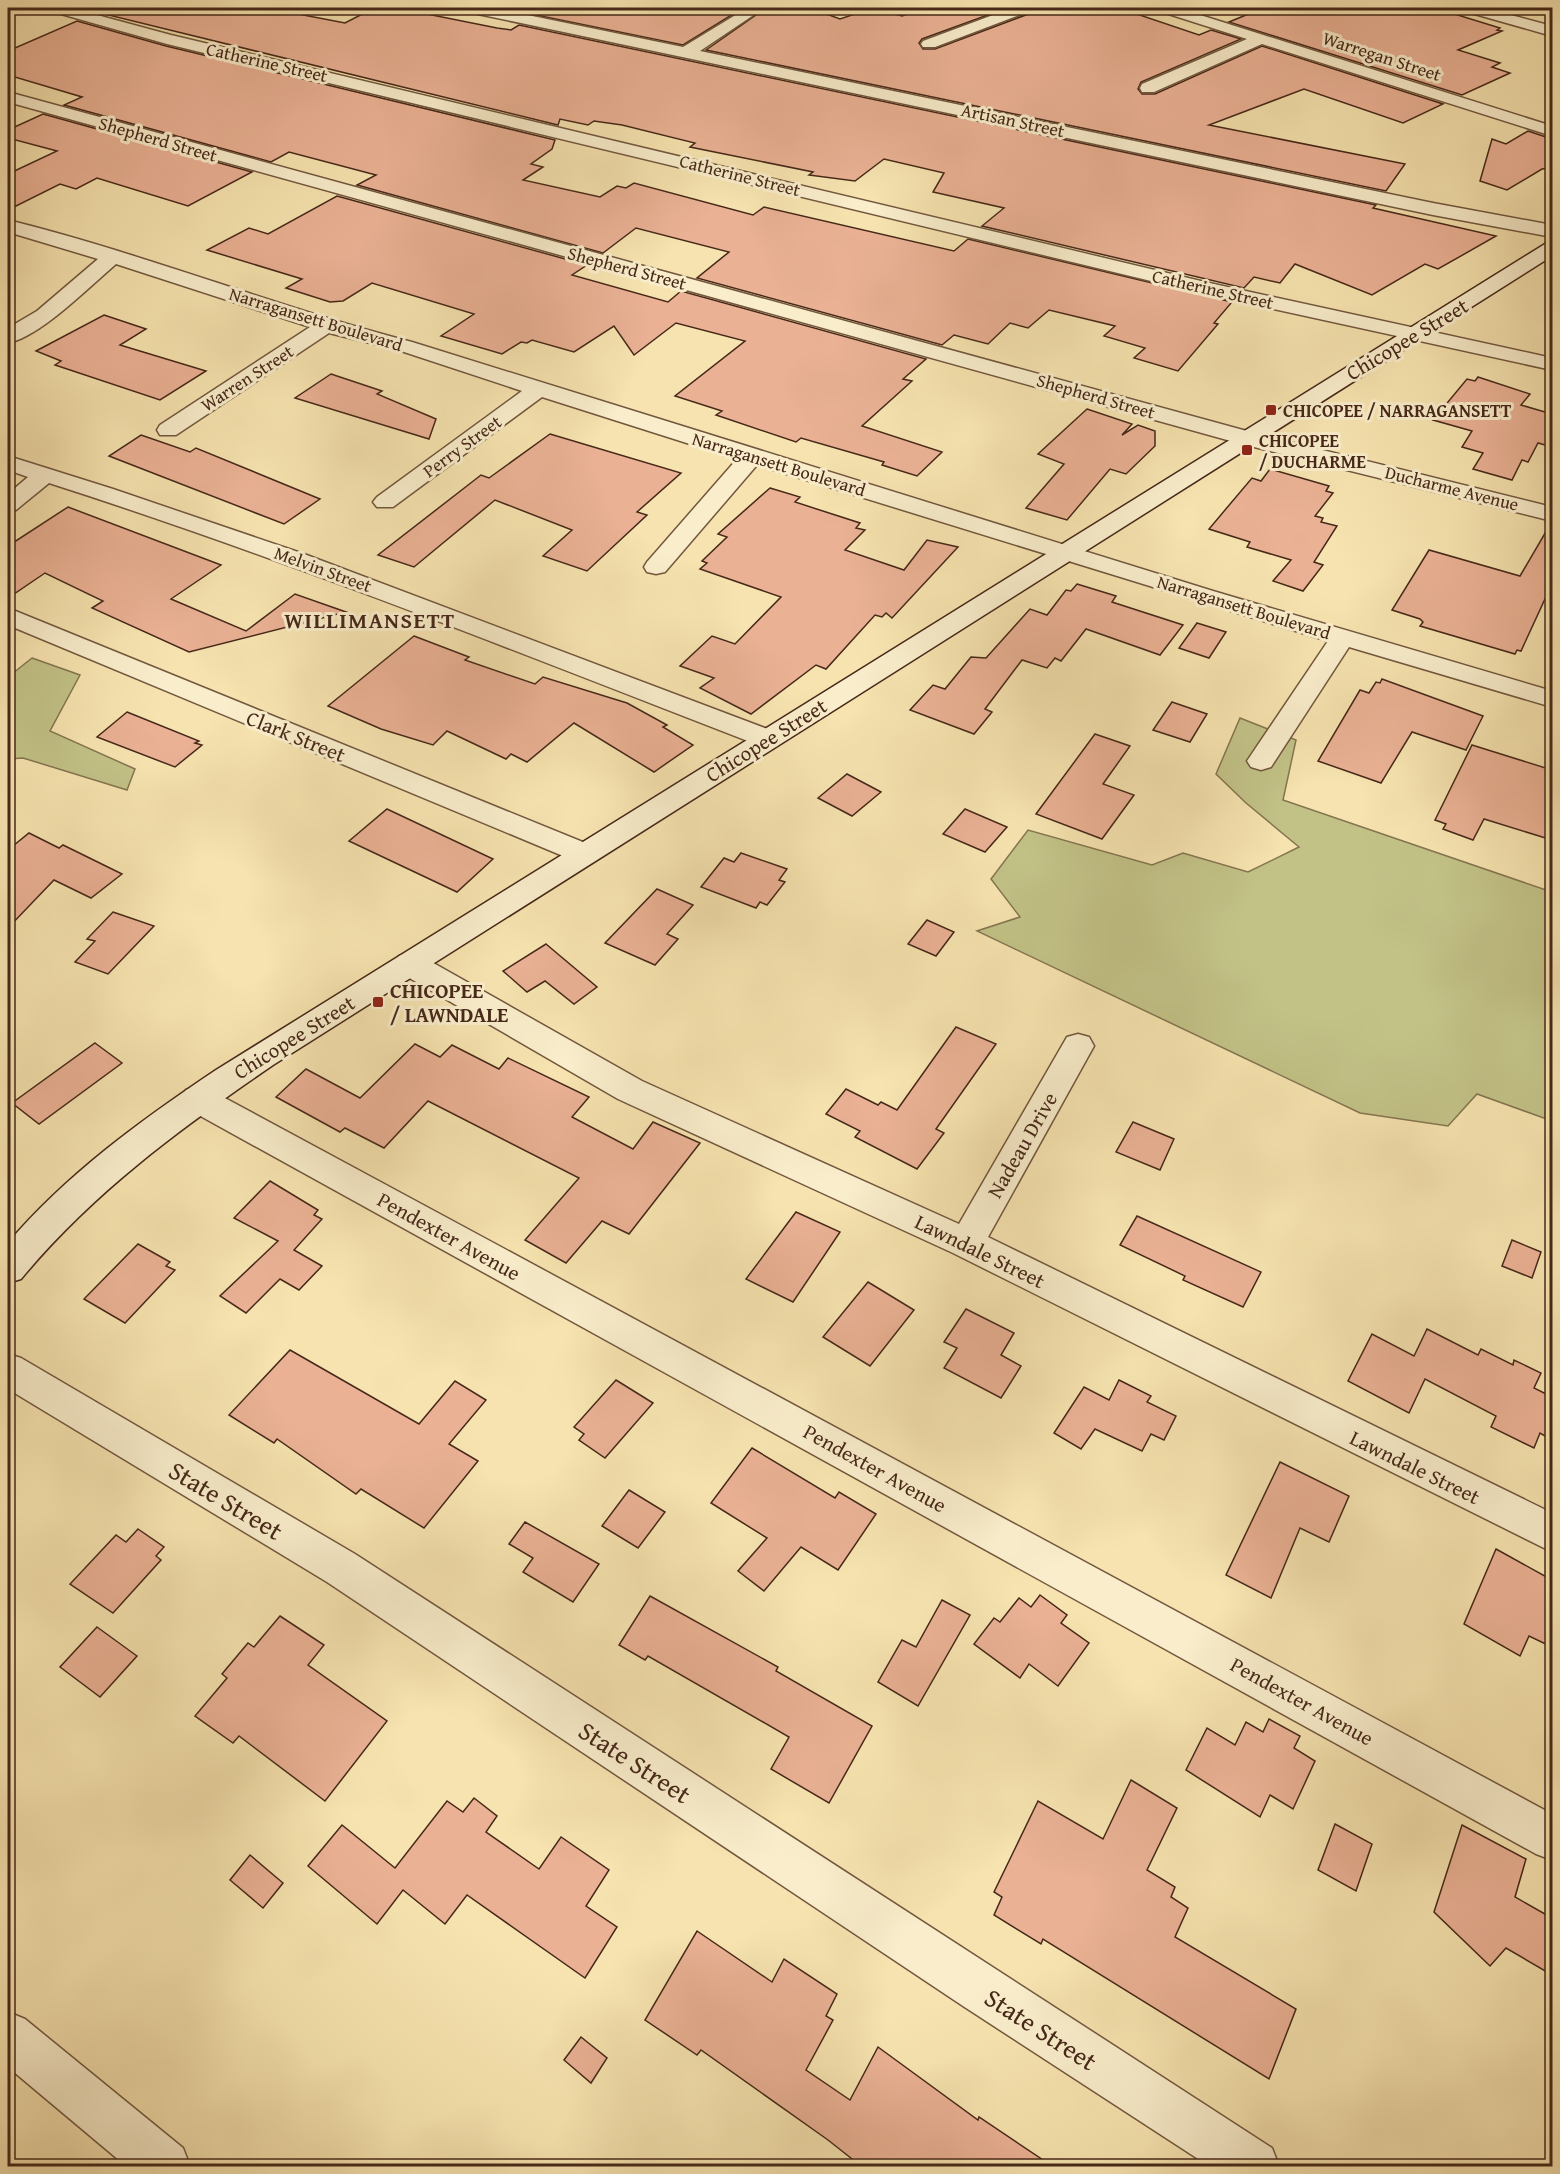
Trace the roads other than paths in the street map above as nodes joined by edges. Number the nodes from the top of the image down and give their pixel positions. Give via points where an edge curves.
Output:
1 (473, 8) edge
2 (758, 8) edge
3 (1025, 8) edge
4 (1164, 8) edge
5 (1214, 8) edge
6 (1468, 8) edge
7 (66, 11) dead end
8 (1193, 16) junction
9 (1552, 31) edge
10 (1261, 39) junction
11 (928, 44) dead end
12 (687, 52) junction
13 (1148, 88) dead end
14 (8, 98) edge
15 (1552, 131) edge
16 (8, 226) edge
17 (1552, 231) edge
18 (1552, 248) edge
19 (112, 257) junction
20 (326, 326) junction
21 (1416, 334) junction
22 (8, 337) edge
23 (1552, 364) edge
24 (539, 389) junction
25 (168, 430) dead end
26 (1246, 438) junction
27 (752, 456) junction
28 (8, 463) edge
29 (45, 475) junction
30 (384, 502) dead end
31 (8, 505) edge
32 (1552, 514) edge
33 (1066, 551) junction
34 (656, 567) dead end
35 (8, 616) edge
36 (1343, 637) junction
37 (1552, 699) edge
38 (768, 739) junction
39 (1261, 761) dead end
40 (585, 854) junction
41 (410, 964) junction
42 (1078, 1046) dead end
43 (198, 1099) junction
44 (966, 1243) junction
45 (8, 1268) edge
46 (8, 1370) edge
47 (1552, 1533) edge
48 (1552, 1838) edge
49 (8, 2036) edge
50 (165, 2166) edge
51 (1254, 2166) edge

1 - 12 street, Artisan Street
2 - 12 street
3 - 11 street
4 - 8 street, Warregan Street
5 - 8 street
6 - 9 street
7 - 21 street, Catherine Street via 167,39 1127,269
8 - 10 street, Warregan Street
10 - 13 street
10 - 15 street, Warregan Street
12 - 17 street, Artisan Street
14 - 26 street, Shepherd Street
16 - 19 street, Narragansett Boulevard
18 - 21 street, Chicopee Street
19 - 20 street, Narragansett Boulevard
19 - 22 street via 44,315
20 - 24 street, Narragansett Boulevard via 405,346
20 - 25 street, Warren Street
21 - 23 street, Catherine Street
21 - 26 street, Chicopee Street
24 - 27 street, Narragansett Boulevard
24 - 30 street, Perry Street
26 - 32 street, Ducharme Avenue
26 - 33 street, Chicopee Street
27 - 33 street, Narragansett Boulevard
27 - 34 street
28 - 29 street, Melvin Street
29 - 31 street
29 - 38 street, Melvin Street via 164,512 322,569
33 - 36 street, Narragansett Boulevard
33 - 38 street, Chicopee Street
35 - 40 street, Clark Street
36 - 37 street, Narragansett Boulevard
36 - 39 street
38 - 40 street, Chicopee Street
40 - 41 street, Chicopee Street
41 - 43 street, Chicopee Street
41 - 44 street, Lawndale Street via 630,1090
42 - 44 street, Nadeau Drive
43 - 45 street, Chicopee Street via 74,1194
43 - 48 street, Pendexter Avenue
44 - 47 street, Lawndale Street
46 - 51 street, State Street via 341,1568
49 - 50 street

